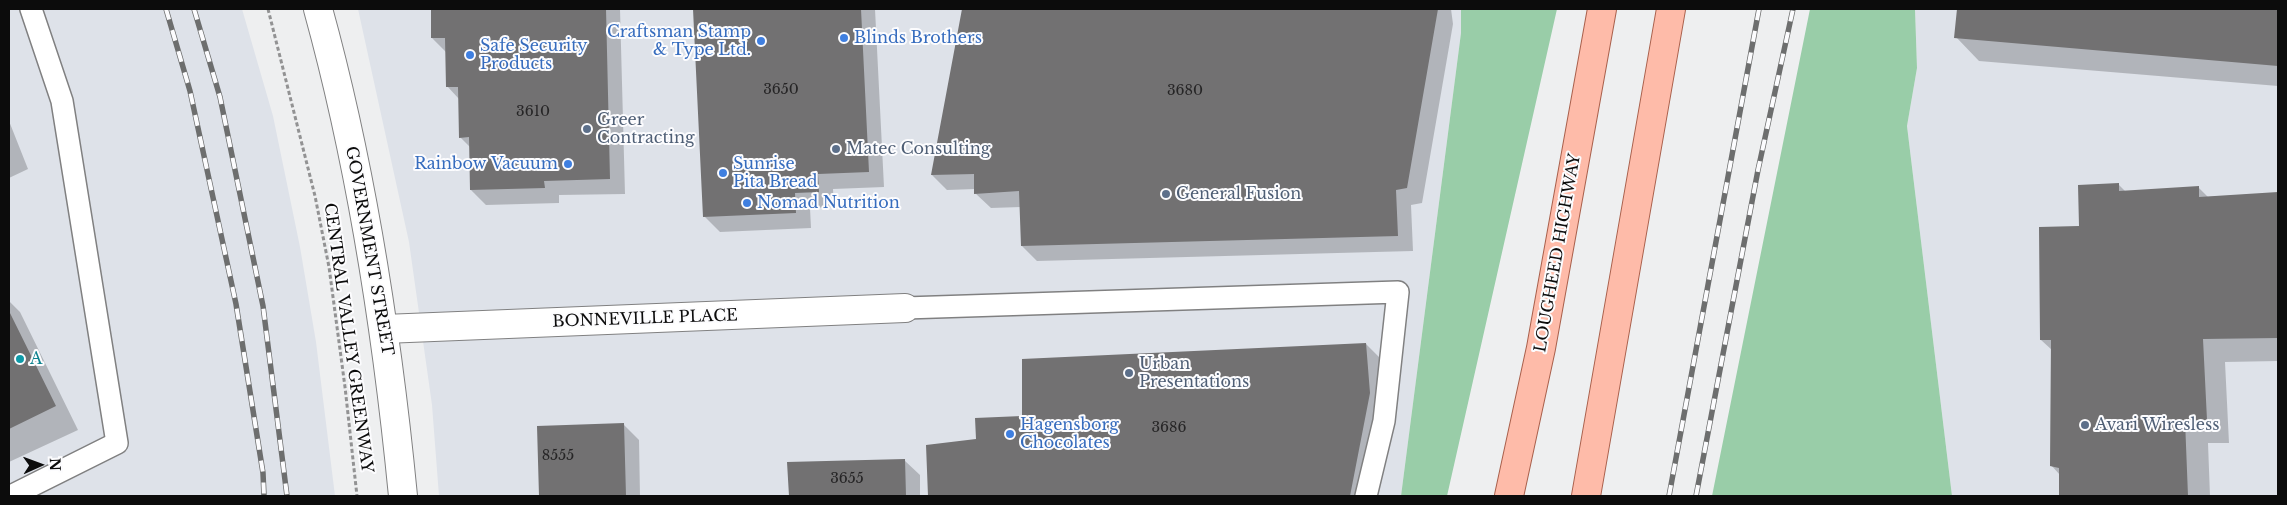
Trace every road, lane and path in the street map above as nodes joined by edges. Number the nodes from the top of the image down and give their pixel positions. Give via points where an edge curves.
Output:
1 (32, 9) edge
2 (268, 9) edge
3 (318, 9) edge
4 (1602, 9) edge
5 (1671, 9) edge
6 (905, 308) joint
7 (384, 329) junction
8 (11, 496) edge
9 (357, 496) edge
10 (403, 496) edge
11 (1366, 496) edge
12 (1509, 496) edge
13 (1586, 496) edge

1 - 8 lane via 62,101 117,444
2 - 9 path, CENTRAL VALLEY GREENWAY via 315,196 328,267
3 - 7 street, GOVERNMENT STREET via 354,163
4 - 12 main road, LOUGHEED HIGHWAY via 1541,348
5 - 13 main road
6 - 7 street, BONNEVILLE PLACE
6 - 11 lane via 1398,292 1384,421
7 - 10 street, GOVERNMENT STREET

